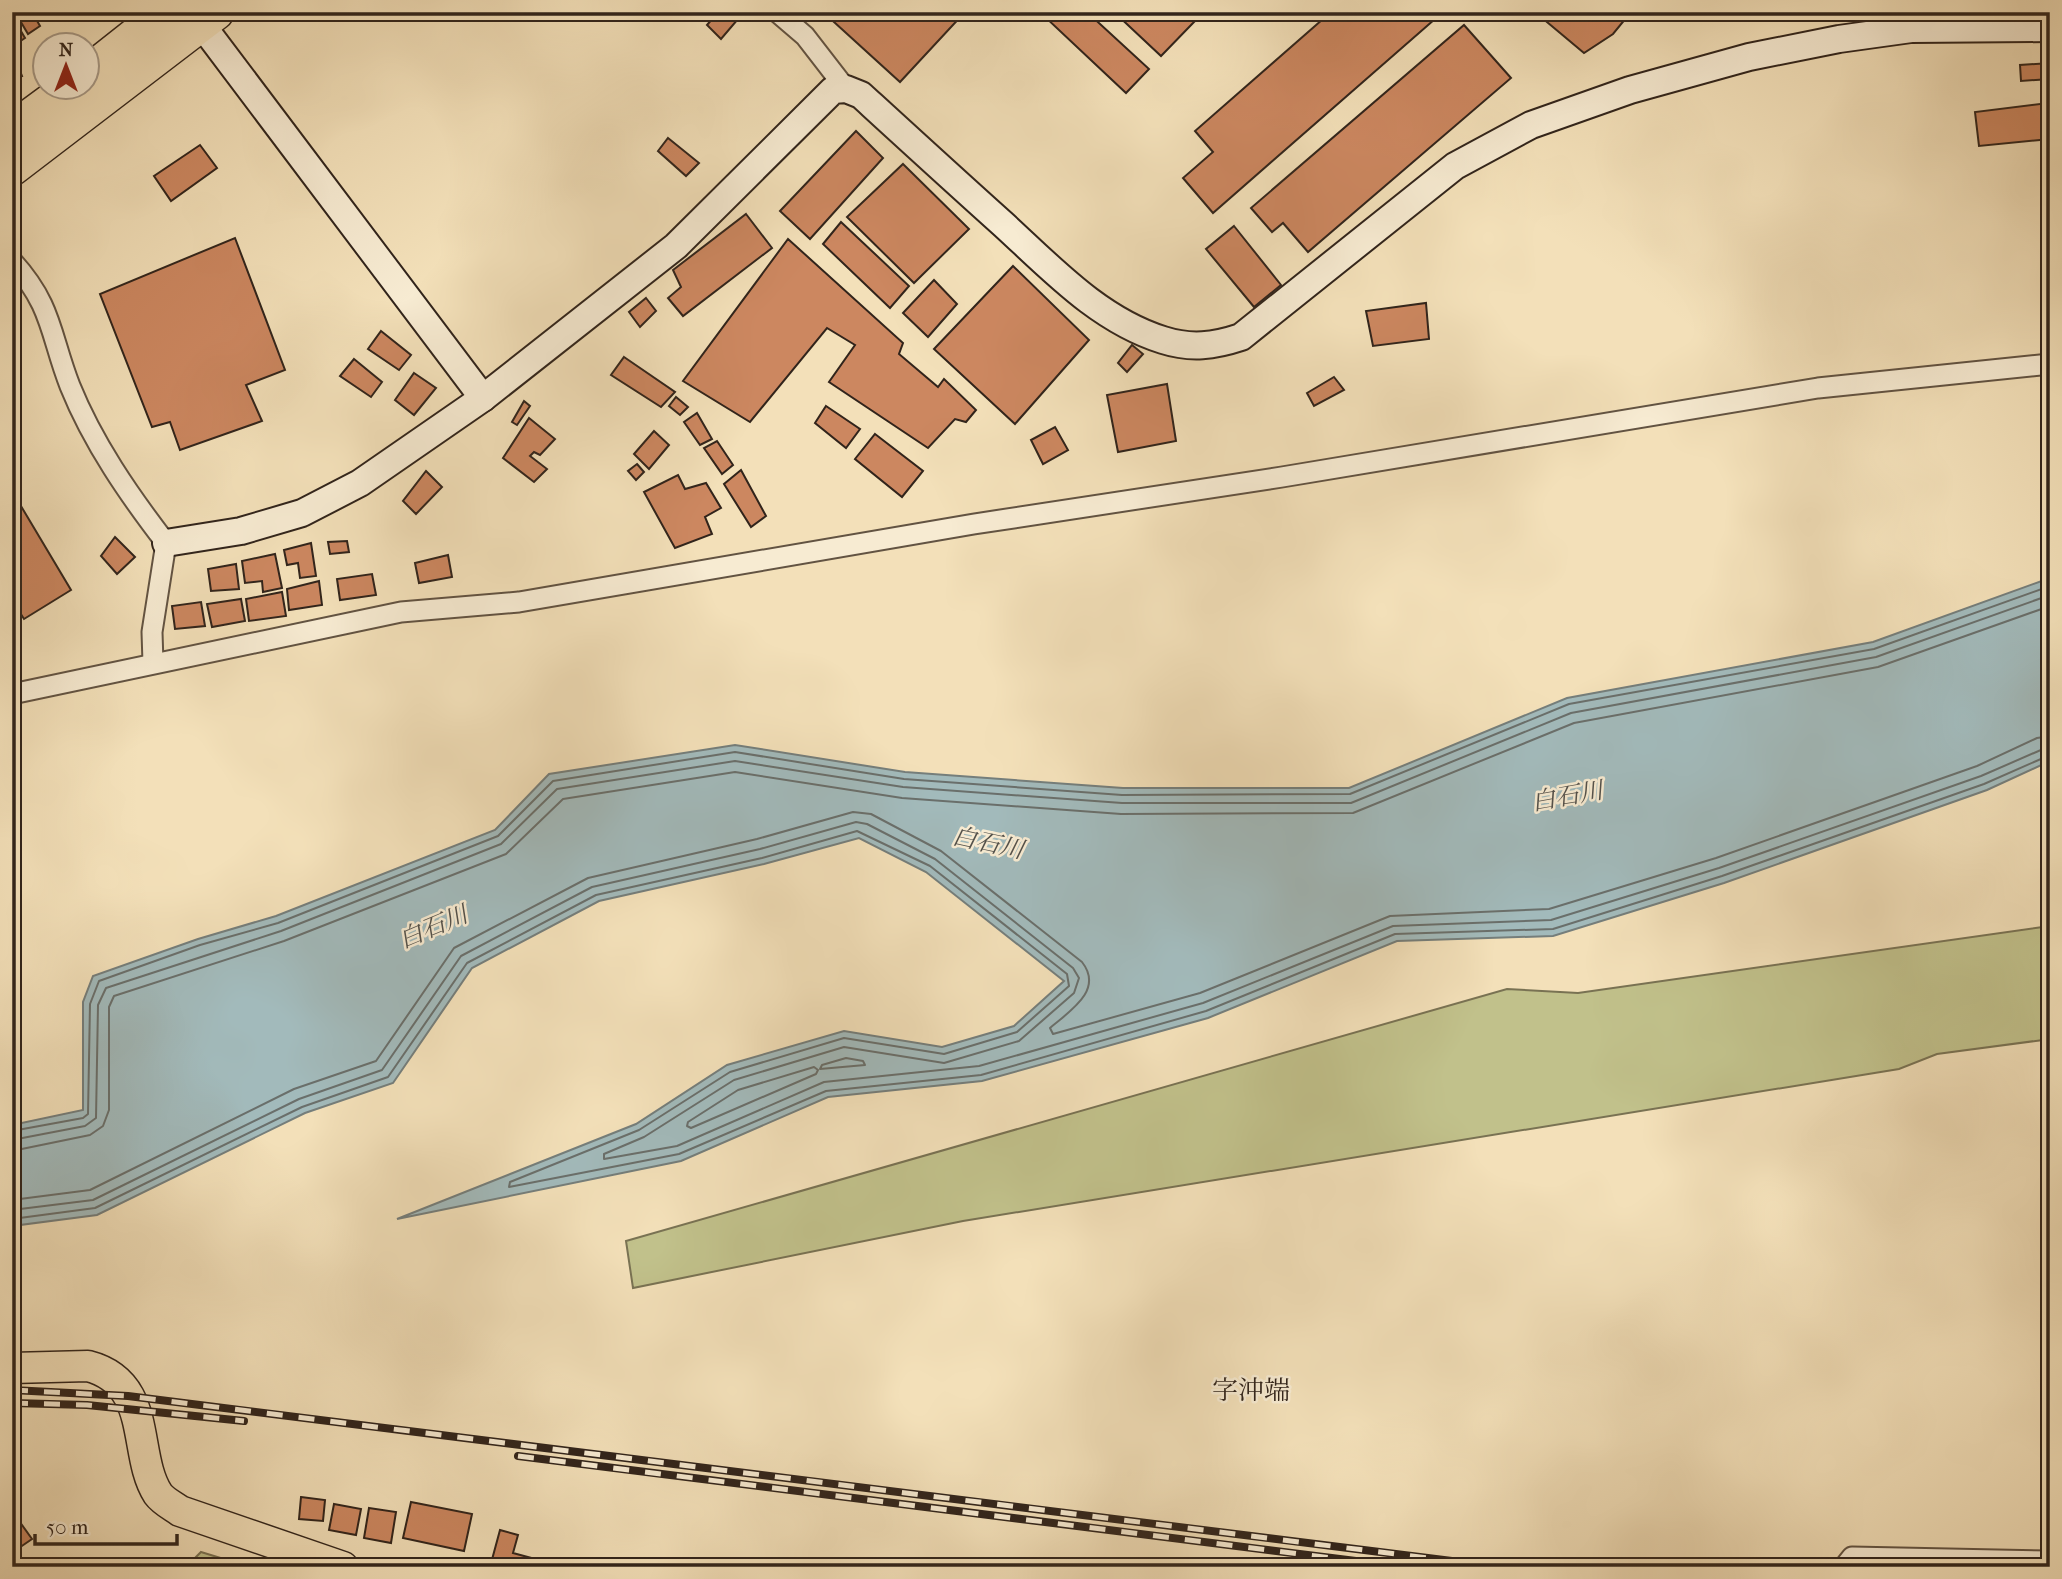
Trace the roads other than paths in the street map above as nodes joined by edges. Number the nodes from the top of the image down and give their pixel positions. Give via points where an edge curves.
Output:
1 (165, 12) edge
2 (777, 12) edge
3 (203, 16) edge
4 (2050, 28) edge
5 (102, 62) edge
6 (846, 89) junction
7 (50, 102) edge
8 (12, 130) edge
9 (12, 168) edge
10 (12, 261) edge
11 (2050, 364) edge
12 (483, 398) junction
13 (166, 542) junction
14 (153, 663) junction
15 (12, 694) edge
16 (12, 1368) edge
17 (2050, 1561) edge
18 (343, 1567) edge
19 (1844, 1567) edge

1 - 5 highway
2 - 6 street via 805,36
3 - 9 highway
3 - 12 street
4 - 6 street via 1911,29 1839,39 1749,57 1630,90 1531,125 1455,166 1241,337 1196,347 1133,328 1084,298 861,95
6 - 12 street via 833,90 676,246
7 - 8 highway
10 - 13 street via 32,283 53,327 69,384 99,445
11 - 14 street via 1818,388 519,602 401,612
12 - 13 street via 360,483 302,513 241,531
13 - 14 street via 152,632
14 - 15 street
16 - 18 main road via 100,1369 113,1378 135,1410 150,1479 159,1497 180,1511
17 - 19 street via 1852,1558

